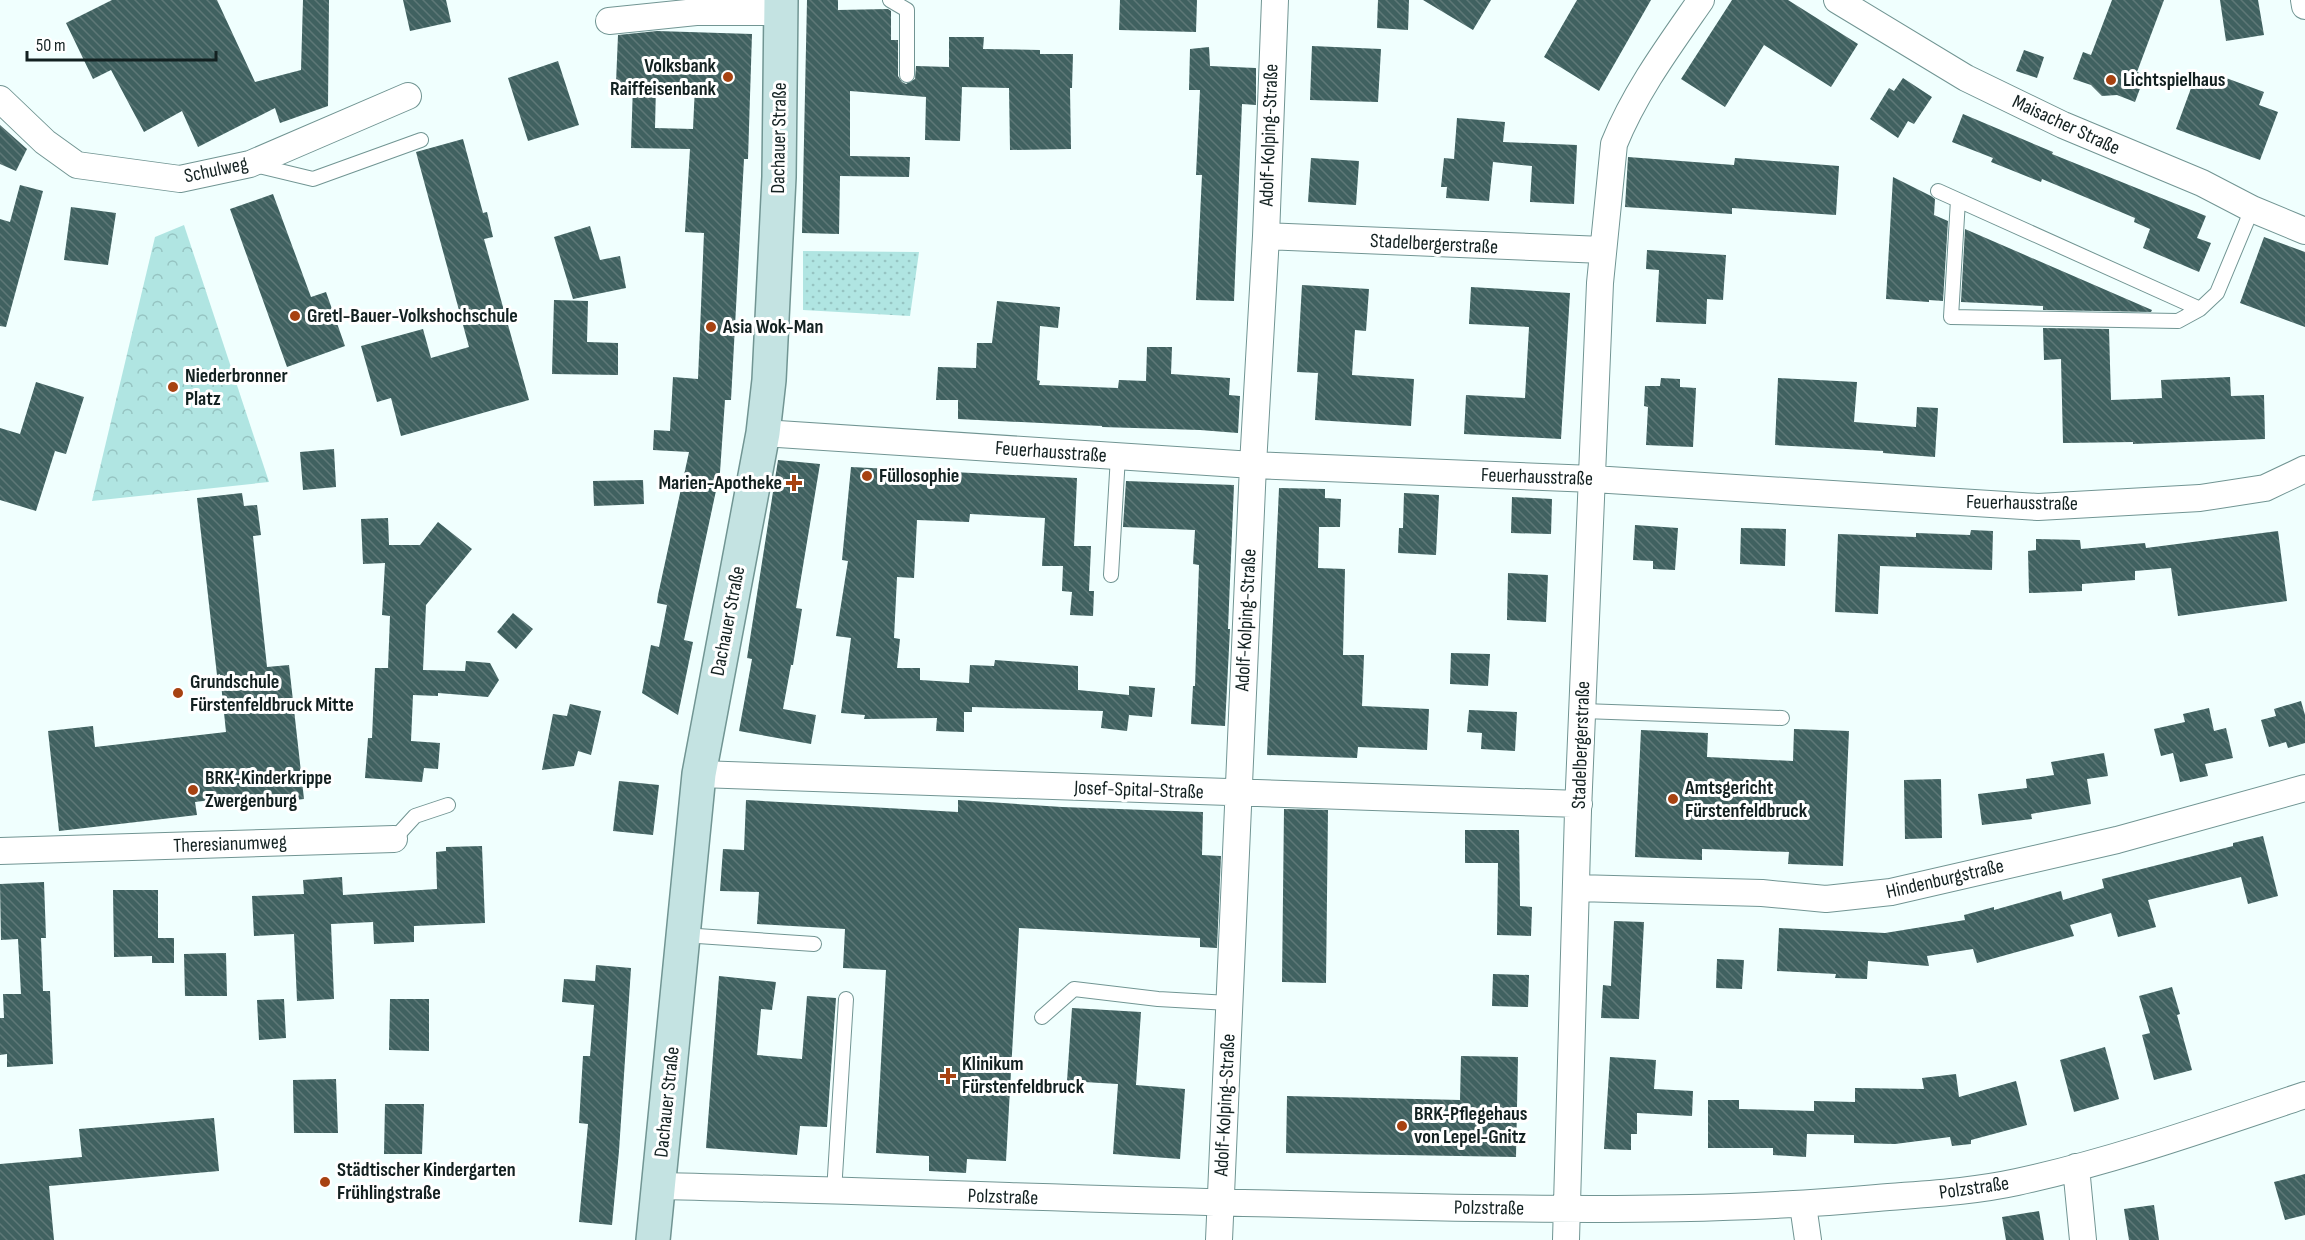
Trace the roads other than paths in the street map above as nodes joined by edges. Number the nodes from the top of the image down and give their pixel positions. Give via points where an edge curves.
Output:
1 (890, 0) edge
2 (1275, 0) edge
3 (1701, 0) edge
4 (1836, 0) edge
5 (2304, 0) edge
6 (781, 6) edge
7 (2305, 6) edge
8 (609, 21) dead end
9 (907, 75) dead end
10 (408, 96) dead end
11 (0, 99) edge
12 (421, 140) dead end
13 (250, 164) junction
14 (1938, 191) dead end
15 (1958, 200) junction
16 (2252, 209) junction
17 (2305, 231) edge
18 (1266, 236) junction
19 (1603, 250) junction
20 (2200, 309) junction
21 (763, 433) junction
22 (1118, 456) junction
23 (1253, 465) junction
24 (2305, 469) edge
25 (1593, 479) junction
26 (1111, 575) dead end
27 (1582, 711) junction
28 (1782, 718) dead end
29 (699, 774) junction
30 (2305, 788) edge
31 (1238, 793) junction
32 (1579, 804) junction
33 (448, 805) dead end
34 (394, 839) joint
35 (0, 851) edge
36 (1576, 888) junction
37 (683, 935) junction
38 (814, 944) dead end
39 (846, 999) dead end
40 (1229, 1003) junction
41 (1042, 1017) dead end
42 (2305, 1095) edge
43 (2076, 1167) junction
44 (659, 1186) junction
45 (834, 1192) junction
46 (1220, 1204) junction
47 (1803, 1205) junction
48 (1567, 1210) junction
49 (653, 1240) edge
50 (1219, 1240) edge
51 (1566, 1240) edge
52 (1808, 1240) edge
53 (2083, 1240) edge

1 - 9 lane via 907,10
2 - 18 street, Adolf-Kolping-Straße
3 - 19 street, Stadelbergerstraße via 1650,74 1614,144
4 - 16 street, Maisacher Straße via 1966,78
5 - 7 street
6 - 8 street
6 - 21 street, Dachauer Straße via 779,177
10 - 13 street, Schulweg
11 - 13 street, Schulweg via 45,142 77,165 180,179
12 - 13 lane via 313,179
14 - 15 lane
15 - 20 lane
15 - 20 lane via 1951,317 2178,321
16 - 17 street, Maisacher Straße
16 - 20 lane via 2217,293
18 - 19 street, Stadelbergerstraße
18 - 23 street, Adolf-Kolping-Straße
19 - 25 street, Stadelbergerstraße
21 - 22 street, Feuerhausstraße
21 - 29 street, Dachauer Straße
22 - 23 street, Feuerhausstraße
22 - 26 lane
23 - 25 street, Feuerhausstraße
23 - 31 street, Adolf-Kolping-Straße
24 - 25 street, Feuerhausstraße via 2265,488 2200,498 2038,507
25 - 27 street, Stadelbergerstraße
27 - 28 lane
27 - 32 street, Stadelbergerstraße
29 - 31 street, Josef-Spital-Straße
29 - 37 street, Dachauer Straße
30 - 36 street, Hindenburgstraße via 2117,840 1856,897
31 - 32 street, Josef-Spital-Straße
31 - 40 street, Adolf-Kolping-Straße
32 - 36 street, Stadelbergerstraße
33 - 34 lane, Theresianumweg via 416,816
34 - 35 street, Theresianumweg
36 - 48 street, Stadelbergerstraße
37 - 38 lane
37 - 44 street, Dachauer Straße
39 - 45 lane
40 - 41 lane via 1074,989
40 - 46 street, Adolf-Kolping-Straße
42 - 43 street, Polzstraße
43 - 47 street, Polzstraße via 1960,1191
43 - 53 street
44 - 45 street, Polzstraße
44 - 49 street, Dachauer Straße
45 - 46 street, Polzstraße
46 - 48 street, Polzstraße
46 - 50 street, Adolf-Kolping-Straße
47 - 48 street, Polzstraße
47 - 52 street
48 - 51 street, Stadelbergerstraße

